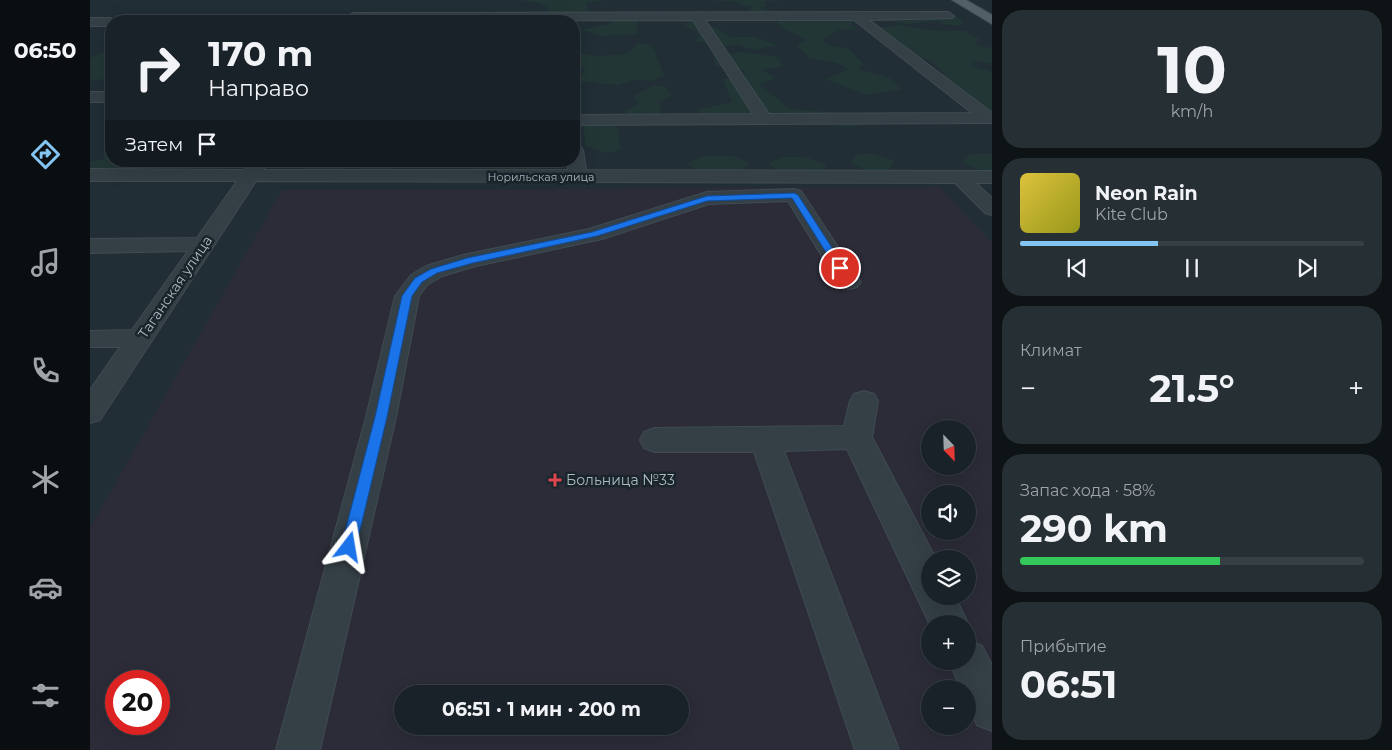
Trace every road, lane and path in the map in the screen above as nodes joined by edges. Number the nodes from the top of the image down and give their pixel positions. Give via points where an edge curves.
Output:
1 (958, 0) edge
2 (361, 6) dead end
3 (755, 6) dead end
4 (354, 15) edge
5 (580, 16) edge
6 (858, 16) junction
7 (948, 16) dead end
8 (697, 17) junction
9 (765, 17) junction
10 (992, 20) edge
11 (90, 22) edge
12 (105, 22) edge
13 (90, 97) edge
14 (105, 97) edge
15 (580, 107) edge
16 (629, 107) dead end
17 (990, 118) edge
18 (764, 119) junction
19 (580, 120) edge
20 (105, 165) edge
21 (577, 167) edge
22 (255, 169) edge
23 (93, 175) edge
24 (578, 177) junction
25 (960, 177) junction
26 (992, 177) edge
27 (992, 209) edge
28 (204, 244) junction
29 (90, 246) edge
30 (849, 282) dead end
31 (140, 338) junction
32 (90, 339) edge
33 (864, 401) dead end
34 (90, 412) edge
35 (857, 437) junction
36 (655, 440) dead end
37 (765, 440) junction
38 (921, 566) edge
39 (973, 670) edge
40 (992, 710) edge
41 (298, 750) edge
42 (877, 750) edge

1 - 10 main road
2 - 4 street
3 - 9 street
5 - 8 street
6 - 7 street
6 - 9 street
6 - 17 street
8 - 9 street
8 - 18 street
11 - 12 street
13 - 14 street
15 - 16 street
17 - 18 street
18 - 19 street
20 - 23 street
21 - 24 street
22 - 23 street, Норильская улица
22 - 24 street, Норильская улица
22 - 28 street, Таганская улица
24 - 25 street, Норильская улица
25 - 26 street, Норильская улица
25 - 27 street
28 - 29 street
28 - 31 street, Таганская улица
30 - 41 street via 794,195 707,198 594,234 471,260 434,271 419,280 407,296
31 - 32 street
31 - 34 street, Таганская улица
33 - 35 street
35 - 37 street
35 - 38 street
36 - 37 street
37 - 42 street
39 - 40 street

